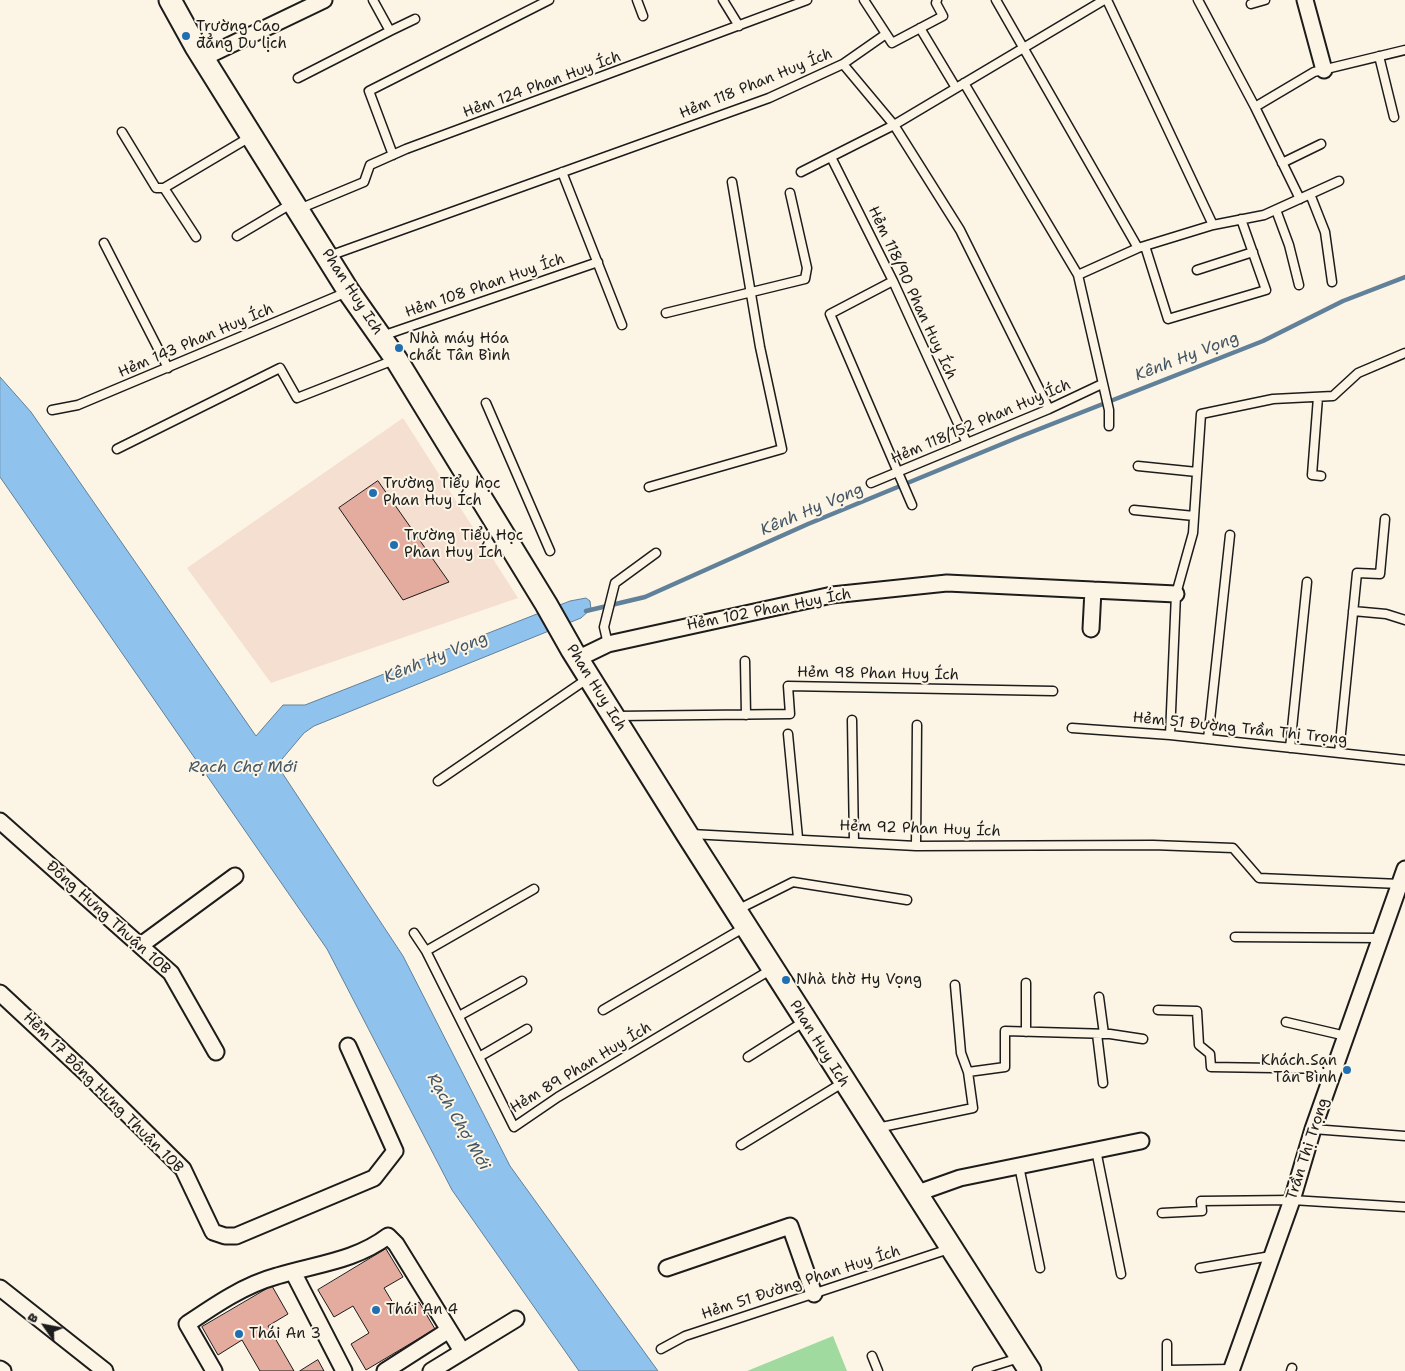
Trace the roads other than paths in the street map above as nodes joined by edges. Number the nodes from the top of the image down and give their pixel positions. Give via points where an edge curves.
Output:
1 (170, 0) edge
2 (324, 0) edge
3 (373, 0) edge
4 (549, 0) edge
5 (637, 0) edge
6 (723, 0) edge
7 (784, 0) edge
8 (807, 0) edge
9 (864, 0) edge
10 (937, 0) edge
11 (996, 0) edge
12 (1106, 0) edge
13 (1198, 0) edge
14 (1265, 0) edge
15 (1306, 0) edge
16 (1251, 4) dead end
17 (789, 8) junction
18 (643, 16) dead end
19 (414, 19) dead end
20 (739, 26) junction
21 (920, 28) junction
22 (390, 31) junction
23 (886, 34) junction
24 (1024, 47) junction
25 (1405, 50) edge
26 (1379, 56) junction
27 (203, 58) junction
28 (843, 64) junction
29 (1324, 70) junction
30 (298, 78) dead end
31 (964, 83) junction
32 (956, 88) junction
33 (1255, 107) junction
34 (1394, 118) dead end
35 (894, 125) junction
36 (122, 132) dead end
37 (252, 136) junction
38 (1321, 144) dead end
39 (393, 155) junction
40 (831, 157) junction
41 (1282, 163) junction
42 (562, 172) junction
43 (802, 172) dead end
44 (1339, 180) dead end
45 (732, 182) dead end
46 (164, 188) junction
47 (790, 193) dead end
48 (1310, 194) junction
49 (1300, 199) junction
50 (296, 206) junction
51 (1276, 210) junction
52 (1241, 219) junction
53 (1213, 225) junction
54 (237, 236) dead end
55 (196, 237) dead end
56 (104, 243) dead end
57 (1141, 247) junction
58 (1253, 252) junction
59 (329, 256) junction
60 (598, 262) junction
61 (1197, 270) dead end
62 (1078, 275) junction
63 (893, 281) junction
64 (1332, 282) dead end
65 (1299, 285) dead end
66 (349, 292) junction
67 (751, 292) junction
68 (666, 312) dead end
69 (622, 326) dead end
70 (380, 337) junction
71 (1405, 353) edge
72 (396, 359) junction
73 (168, 368) junction
74 (1102, 384) junction
75 (1318, 397) junction
76 (486, 403) dead end
77 (1049, 409) junction
78 (52, 410) dead end
79 (1109, 426) dead end
80 (966, 442) junction
81 (117, 449) dead end
82 (1138, 466) dead end
83 (899, 472) junction
84 (1197, 472) junction
85 (1322, 476) dead end
86 (871, 483) dead end
87 (649, 487) dead end
88 (912, 505) dead end
89 (1134, 510) dead end
90 (1194, 516) junction
91 (1385, 519) dead end
92 (1230, 535) dead end
93 (550, 551) dead end
94 (656, 553) dead end
95 (1307, 582) dead end
96 (1093, 590) junction
97 (1176, 594) junction
98 (1353, 611) junction
99 (1405, 620) edge
100 (1091, 630) dead end
101 (608, 644) junction
102 (574, 655) junction
103 (745, 661) dead end
104 (589, 678) junction
105 (1053, 691) dead end
106 (746, 715) junction
107 (613, 716) junction
108 (852, 720) dead end
109 (917, 725) dead end
110 (1072, 728) dead end
111 (788, 734) dead end
112 (1170, 735) junction
113 (1208, 739) junction
114 (1290, 748) junction
115 (1339, 753) junction
116 (1405, 760) edge
117 (438, 781) dead end
118 (0, 821) edge
119 (686, 834) junction
120 (798, 838) junction
121 (854, 842) junction
122 (916, 846) junction
123 (1405, 870) edge
124 (235, 876) dead end
125 (1400, 884) junction
126 (534, 889) dead end
127 (907, 900) dead end
128 (740, 919) junction
129 (414, 932) dead end
130 (1235, 937) dead end
131 (1381, 938) junction
132 (141, 944) junction
133 (426, 951) junction
134 (772, 969) junction
135 (522, 981) dead end
136 (1026, 983) dead end
137 (955, 985) dead end
138 (0, 993) edge
139 (1099, 997) dead end
140 (603, 1010) dead end
141 (1158, 1010) dead end
142 (458, 1016) junction
143 (805, 1022) junction
144 (1286, 1022) dead end
145 (527, 1029) dead end
146 (1026, 1032) junction
147 (1101, 1034) junction
148 (1346, 1036) junction
149 (1143, 1039) dead end
150 (348, 1046) dead end
151 (216, 1052) dead end
152 (479, 1057) junction
153 (748, 1058) dead end
154 (1335, 1069) junction
155 (968, 1072) junction
156 (844, 1082) junction
157 (1103, 1082) dead end
158 (873, 1129) junction
159 (1313, 1129) junction
160 (1405, 1136) edge
161 (1141, 1141) dead end
162 (741, 1144) dead end
163 (1096, 1150) junction
164 (1019, 1166) junction
165 (915, 1194) junction
166 (1292, 1200) junction
167 (1405, 1207) edge
168 (1162, 1213) dead end
169 (950, 1248) junction
170 (1271, 1256) junction
171 (667, 1268) dead end
172 (1040, 1268) dead end
173 (1200, 1268) dead end
174 (293, 1272) junction
175 (1121, 1274) dead end
176 (0, 1288) edge
177 (814, 1294) junction
178 (516, 1319) dead end
179 (449, 1330) junction
180 (1166, 1344) dead end
181 (661, 1349) dead end
182 (462, 1351) junction
183 (872, 1356) dead end
184 (1026, 1364) edge
185 (0, 1369) edge
186 (1231, 1370) edge
187 (3, 1371) edge
188 (105, 1371) edge
189 (214, 1371) edge
190 (344, 1371) edge
191 (385, 1371) edge
192 (430, 1371) edge
193 (878, 1371) edge
194 (977, 1371) edge

1 - 27 main road, Phan Huy Ich
2 - 27 street
3 - 22 lane
4 - 39 lane via 369,90
5 - 18 lane
6 - 20 lane
7 - 17 lane
8 - 17 lane, Hẻm 124 Phan Huy Ích
9 - 23 lane
10 - 21 lane via 942,16
11 - 24 lane
12 - 24 lane
12 - 53 lane
13 - 33 lane
14 - 16 lane
15 - 29 street
17 - 20 lane, Hẻm 124 Phan Huy Ích
19 - 22 lane
20 - 39 lane, Hẻm 124 Phan Huy Ích
21 - 23 lane via 892,43
21 - 32 lane
22 - 30 lane
23 - 28 lane
24 - 31 lane
24 - 57 lane
25 - 26 lane
26 - 29 lane
26 - 34 lane
27 - 37 main road, Phan Huy Ich
28 - 35 lane, Hẻm 118 Phan Huy Ích
28 - 42 lane, Hẻm 118 Phan Huy Ích via 769,98
29 - 33 lane via 1314,72
31 - 32 lane
31 - 62 lane
32 - 35 lane
33 - 41 lane
35 - 40 lane
35 - 77 lane, Hẻm 118 Phan Huy Ích via 960,230
36 - 46 lane via 156,188
37 - 46 lane
37 - 50 main road, Phan Huy Ich
38 - 41 lane
39 - 50 lane, Hẻm 124 Phan Huy Ích via 370,165 364,182
40 - 43 lane
40 - 63 lane, Hẻm 118/90 Phan Huy Ích
41 - 49 lane
42 - 59 lane, Hẻm 118 Phan Huy Ích
42 - 60 lane
44 - 48 lane
45 - 67 lane
46 - 55 lane
47 - 67 lane via 807,268 805,279
48 - 49 lane
48 - 64 lane via 1325,232
49 - 51 lane
50 - 54 lane, Hẻm 124 Phan Huy Ích
50 - 59 main road, Phan Huy Ich
51 - 52 lane
51 - 65 lane
52 - 53 lane
52 - 58 lane
53 - 57 lane
56 - 73 lane
57 - 58 lane via 1168,319 1266,290
57 - 62 lane
58 - 61 lane
59 - 66 main road, Phan Huy Ich
60 - 69 lane
60 - 70 lane, Hẻm 108 Phan Huy Ích
62 - 74 lane
63 - 80 lane, Hẻm 118/90 Phan Huy Ích
63 - 83 lane via 830,314
66 - 70 main road, Phan Huy Ich
66 - 73 lane, Hẻm 143 Phan Huy Ích
67 - 68 lane
67 - 87 lane via 782,449
70 - 72 main road, Phan Huy Ich
71 - 75 lane via 1358,373 1333,396
72 - 81 lane via 297,398 280,368
72 - 102 main road, Phan Huy Ich
73 - 78 lane, Hẻm 143 Phan Huy Ích via 78,405
74 - 77 lane, Hẻm 118/152 Phan Huy Ích
74 - 79 lane via 1109,410
75 - 84 lane via 1273,399 1200,414
75 - 85 lane via 1312,475
76 - 93 lane
77 - 80 lane, Hẻm 118/152 Phan Huy Ích
80 - 83 lane, Hẻm 118/152 Phan Huy Ích
82 - 84 lane
83 - 86 lane, Hẻm 118/152 Phan Huy Ích
83 - 88 lane
84 - 90 lane
89 - 90 lane
90 - 97 lane via 1194,533
91 - 98 lane via 1380,574 1357,573
92 - 113 lane
94 - 101 lane via 615,583 604,627
95 - 114 lane
96 - 97 street, Hẻm 102 Phan Huy Ích
96 - 100 street
96 - 101 street, Hẻm 102 Phan Huy Ích via 947,583 832,595
97 - 112 lane
98 - 99 lane via 1386,614
98 - 115 lane
101 - 102 street, Hẻm 102 Phan Huy Ích
102 - 104 main road, Phan Huy Ich
103 - 106 lane
104 - 107 main road, Phan Huy Ich
104 - 117 lane
105 - 106 lane, Hẻm 98 Phan Huy Ích via 788,686 790,714
106 - 107 lane, Hẻm 98 Phan Huy Ích
107 - 119 main road, Phan Huy Ich
108 - 121 lane
109 - 122 lane
110 - 112 lane, Hẻm 51 Đường Trần Thị Trọng
111 - 120 lane
112 - 113 lane, Hẻm 51 Đường Trần Thị Trọng
113 - 114 lane, Hẻm 51 Đường Trần Thị Trọng
114 - 115 lane, Hẻm 51 Đường Trần Thị Trọng
115 - 116 lane, Hẻm 51 Đường Trần Thị Trọng
118 - 132 street, Đông Hưng Thuận 10B
119 - 120 lane, Hẻm 92 Phan Huy Ích
119 - 128 main road, Phan Huy Ich
120 - 121 lane, Hẻm 92 Phan Huy Ích
121 - 122 lane, Hẻm 92 Phan Huy Ích
122 - 125 lane, Hẻm 92 Phan Huy Ích via 1154,845 1232,848 1259,878
123 - 125 street, Trần Thị Trọng
124 - 132 street
125 - 131 street, Trần Thị Trọng
126 - 133 lane
127 - 128 lane via 793,882
128 - 134 main road, Phan Huy Ich
128 - 140 lane
129 - 133 lane, Hẻm 89 Phan Huy Ích
130 - 131 lane
131 - 148 street, Trần Thị Trọng
132 - 151 street, Đông Hưng Thuận 10B via 171,973
133 - 142 lane, Hẻm 89 Phan Huy Ích
134 - 143 main road, Phan Huy Ich
134 - 152 lane, Hẻm 89 Phan Huy Ích via 558,1097 514,1127
135 - 142 lane
136 - 146 lane
137 - 155 lane via 961,1053
138 - 150 street, Hẻm 17 Đông Hưng Thuận 10B via 183,1169 213,1232 225,1236 236,1236 374,1178 395,1151
139 - 147 lane
141 - 154 lane via 1197,1011 1199,1045 1210,1054 1210,1067
142 - 152 lane, Hẻm 89 Phan Huy Ích
143 - 153 lane
143 - 156 main road, Phan Huy Ich
144 - 148 lane
145 - 152 lane
146 - 147 lane
146 - 155 lane via 1005,1031 1005,1067
147 - 149 lane
147 - 157 lane
148 - 154 street, Trần Thị Trọng
154 - 159 street, Trần Thị Trọng
155 - 158 lane via 973,1108
156 - 158 main road, Phan Huy Ich
156 - 162 lane
158 - 165 main road, Phan Huy Ich
159 - 160 lane
159 - 166 street, Trần Thị Trọng
161 - 163 street
163 - 164 street
163 - 175 lane
164 - 165 street via 960,1178
164 - 172 lane
165 - 169 main road, Phan Huy Ich
166 - 167 lane
166 - 168 lane via 1201,1201 1202,1211
166 - 170 street, Trần Thị Trọng
169 - 177 lane, Hẻm 51 Đường Phan Huy Ích
169 - 184 main road, Phan Huy Ich
170 - 173 lane
170 - 186 street, Trần Thị Trọng
171 - 177 street via 790,1226
174 - 179 street via 356,1254 388,1236
174 - 189 street via 221,1300 187,1324
174 - 190 street
176 - 188 street
177 - 181 lane, Hẻm 51 Đường Phan Huy Ích via 685,1336
178 - 182 street
179 - 182 street
179 - 191 street
180 - 186 lane via 1168,1370
182 - 192 street
183 - 193 lane
184 - 194 lane
185 - 187 street

